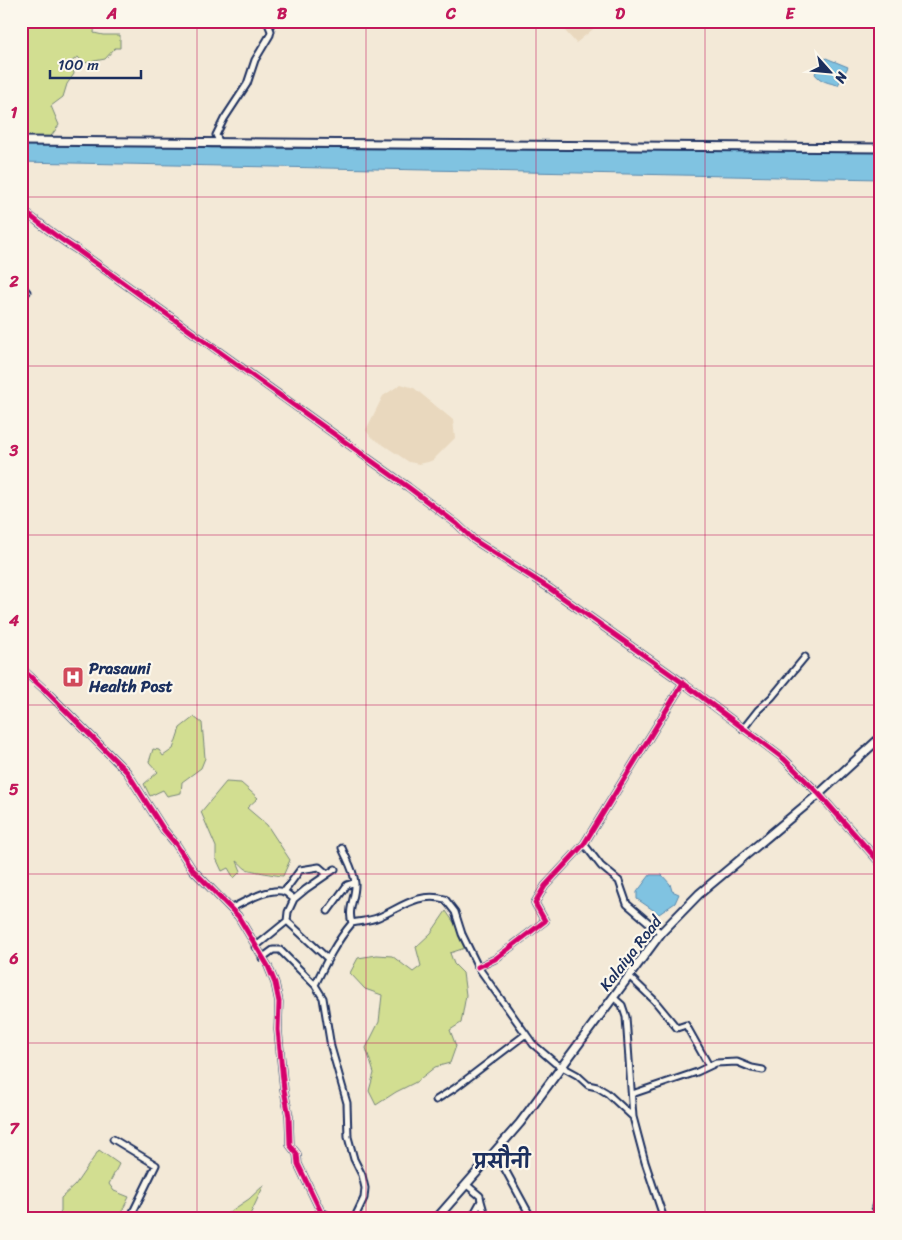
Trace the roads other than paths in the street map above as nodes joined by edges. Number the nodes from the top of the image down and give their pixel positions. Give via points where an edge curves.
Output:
1 (266, 21) edge
2 (21, 141) edge
3 (220, 143) junction
4 (881, 148) edge
5 (21, 209) edge
6 (21, 285) edge
7 (27, 292) dead end
8 (805, 658) dead end
9 (21, 668) edge
10 (683, 683) junction
11 (743, 729) junction
12 (881, 737) edge
13 (874, 743) junction
14 (881, 749) edge
15 (819, 794) junction
16 (584, 844) junction
17 (342, 848) dead end
18 (881, 864) edge
19 (335, 869) dead end
20 (327, 874) junction
21 (355, 884) junction
22 (284, 892) junction
23 (294, 899) junction
24 (232, 908) junction
25 (328, 911) dead end
26 (287, 921) junction
27 (352, 922) junction
28 (661, 933) junction
29 (255, 947) junction
30 (262, 958) junction
31 (328, 958) junction
32 (478, 967) junction
33 (628, 976) junction
34 (316, 985) junction
35 (613, 997) junction
36 (526, 1034) junction
37 (709, 1066) junction
38 (562, 1067) junction
39 (763, 1070) dead end
40 (632, 1094) junction
41 (436, 1100) dead end
42 (633, 1118) junction
43 (114, 1139) dead end
44 (495, 1151) junction
45 (467, 1184) junction
46 (881, 1186) edge
47 (481, 1201) junction
48 (321, 1212) junction
49 (881, 1212) edge
50 (131, 1216) dead end
51 (322, 1219) edge
52 (336, 1219) edge
53 (354, 1219) edge
54 (436, 1219) edge
55 (471, 1219) edge
56 (486, 1219) edge
57 (532, 1219) edge
58 (664, 1219) edge

1 - 3 street via 270,35 255,60 247,84 220,126 216,135
2 - 3 main road
3 - 4 main road
5 - 10 street via 58,239 408,487 474,540 549,588
6 - 7 street
8 - 11 street
9 - 24 street via 127,772 192,869
10 - 11 street
10 - 16 street
11 - 15 street via 784,760
12 - 13 main road, Kalaiya Road
13 - 14 street
13 - 15 main road, Kalaiya Road
15 - 18 street
15 - 28 main road, Kalaiya Road via 724,871
16 - 28 street via 601,866 619,881 627,904
16 - 32 street via 545,886 535,903 546,921 495,959
17 - 21 street via 353,871
19 - 20 street
20 - 22 street via 319,867 300,870
20 - 23 street
21 - 25 street via 347,885
21 - 27 street via 349,912
22 - 23 street
22 - 24 street via 259,895
23 - 26 street
24 - 29 street
26 - 29 street
26 - 31 street
27 - 31 street
27 - 32 street via 377,918 427,896 445,899 455,912
28 - 33 main road, Kalaiya Road
29 - 30 street
30 - 34 street via 273,950 280,950
30 - 48 street via 275,983 279,1002 278,1030 290,1145 297,1154 298,1164
31 - 34 street
32 - 36 street
33 - 35 main road, Kalaiya Road
33 - 37 street via 677,1028 686,1025
34 - 53 street via 324,998 331,1047 347,1102 348,1137 365,1188
35 - 38 main road, Kalaiya Road
35 - 40 street via 622,1005 626,1018
36 - 38 street via 542,1053
36 - 41 street
37 - 39 street via 737,1062
37 - 40 street
38 - 42 street via 588,1085 607,1093
38 - 44 main road, Kalaiya Road
40 - 42 street
42 - 58 street
43 - 50 street via 156,1165
44 - 45 main road, Kalaiya Road
44 - 57 street
45 - 47 street
45 - 54 main road, Kalaiya Road
46 - 49 street via 875,1207
47 - 55 street
47 - 56 street
48 - 51 street
48 - 52 street

